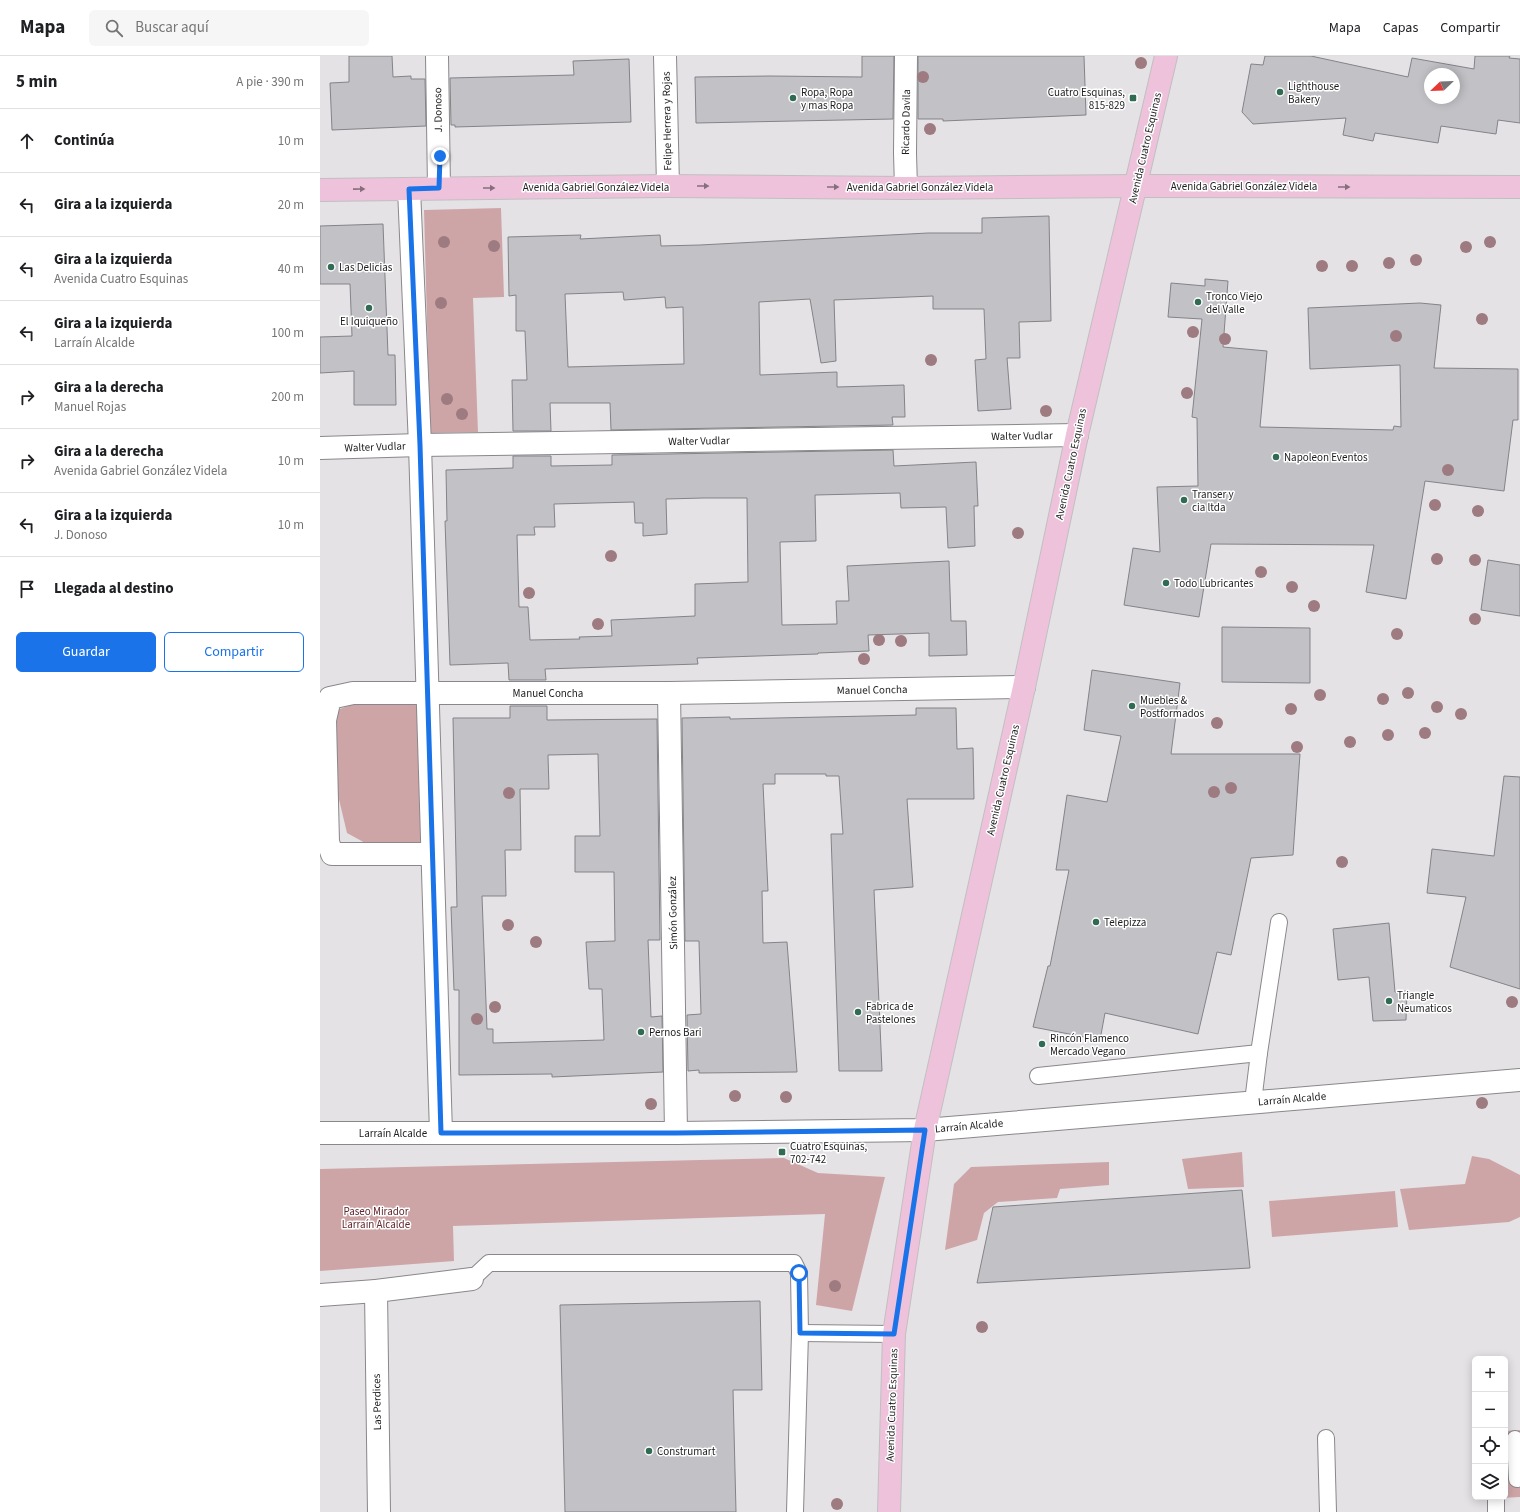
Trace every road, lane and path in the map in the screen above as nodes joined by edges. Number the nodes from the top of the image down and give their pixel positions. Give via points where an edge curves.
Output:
1 (437, 56) edge
2 (665, 56) edge
3 (906, 56) edge
4 (1166, 56) edge
5 (668, 186) junction
6 (1136, 186) junction
7 (1520, 187) edge
8 (439, 188) junction
9 (906, 188) junction
10 (409, 189) junction
11 (320, 190) edge
12 (1077, 435) junction
13 (420, 445) junction
14 (320, 448) edge
15 (1024, 687) junction
16 (428, 693) junction
17 (669, 693) junction
18 (432, 854) junction
19 (1279, 922) dead end
20 (1259, 1053) junction
21 (1038, 1076) dead end
22 (1520, 1080) edge
23 (1253, 1102) junction
24 (925, 1130) junction
25 (320, 1133) edge
26 (441, 1133) junction
27 (676, 1133) junction
28 (472, 1279) joint
29 (376, 1291) junction
30 (320, 1295) edge
31 (800, 1333) junction
32 (894, 1334) junction
33 (1326, 1438) dead end
34 (1515, 1438) dead end
35 (1514, 1480) edge
36 (1496, 1500) edge
37 (379, 1512) edge
38 (794, 1512) edge
39 (889, 1512) edge
40 (1328, 1512) edge
41 (1496, 1512) edge

1 - 8 street, J. Donoso
2 - 5 street, Felipe Herrera y Rojas
3 - 9 street, Ricardo Davila
4 - 6 main road, Avenida Cuatro Esquinas
8 -> 5 main road, Avenida Gabriel González Videla
5 -> 9 main road, Avenida Gabriel González Videla
6 -> 7 main road, Avenida Gabriel González Videla
6 - 9 main road, Avenida Gabriel González Videla
6 - 12 main road, Avenida Cuatro Esquinas
8 - 10 main road, Avenida Gabriel González Videla
11 -> 10 main road, Avenida Gabriel González Videla
10 - 13 street
12 - 13 street, Walter Vudlar
12 - 15 main road, Avenida Cuatro Esquinas
13 - 14 street, Walter Vudlar
13 - 16 street
15 - 17 street, Manuel Concha
15 - 24 main road, Avenida Cuatro Esquinas
16 - 17 street, Manuel Concha
16 - 18 street
16 - 18 street, Manuel Concha via 353,693 330,698 325,720 328,842 332,854
17 - 27 street, Simón González
18 - 26 street
19 - 20 lane
20 - 21 lane
20 - 23 lane
22 - 23 street, Larraín Alcalde
23 - 24 street, Larraín Alcalde
24 - 27 street, Larraín Alcalde
24 - 32 main road, Avenida Cuatro Esquinas
25 - 26 street, Larraín Alcalde
26 - 27 street, Larraín Alcalde
28 - 29 street
28 - 31 lane via 489,1263 794,1263 799,1273
29 - 30 street
29 - 37 street, Las Perdices
31 - 32 lane
31 - 38 lane
32 - 39 main road, Avenida Cuatro Esquinas
33 - 40 lane
34 - 35 lane
36 - 41 lane

